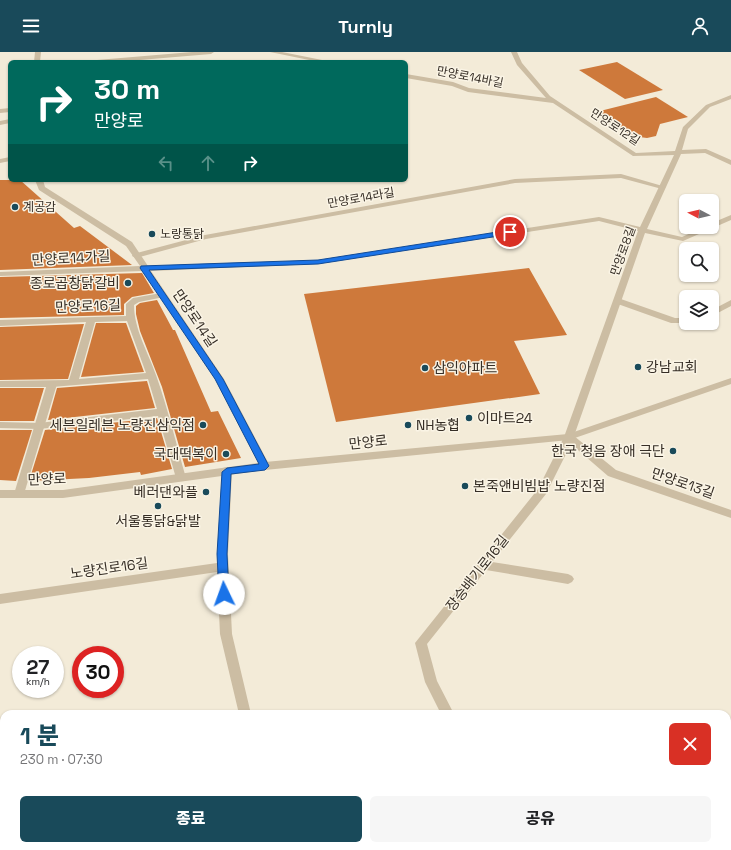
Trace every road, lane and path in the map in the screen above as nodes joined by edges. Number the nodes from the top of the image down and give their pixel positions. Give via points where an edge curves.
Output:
1 (211, 52) edge
2 (273, 52) edge
3 (514, 52) edge
4 (120, 60) edge
5 (318, 60) edge
6 (408, 76) edge
7 (731, 97) edge
8 (555, 101) junction
9 (678, 153) junction
10 (731, 164) edge
11 (40, 182) edge
12 (662, 187) junction
13 (731, 217) edge
14 (719, 222) edge
15 (643, 229) junction
16 (694, 234) edge
17 (136, 256) junction
18 (144, 268) junction
19 (0, 274) edge
20 (162, 295) junction
21 (618, 301) junction
22 (731, 303) edge
23 (719, 309) edge
24 (130, 318) junction
25 (91, 320) junction
26 (679, 321) edge
27 (0, 323) edge
28 (152, 376) junction
29 (731, 381) edge
30 (73, 382) junction
31 (0, 384) edge
32 (52, 384) junction
33 (164, 412) junction
34 (0, 425) edge
35 (39, 426) junction
36 (568, 437) junction
37 (265, 466) junction
38 (227, 472) junction
39 (181, 478) junction
40 (0, 494) edge
41 (19, 494) junction
42 (731, 514) edge
43 (484, 565) junction
44 (223, 567) junction
45 (568, 579) dead end
46 (0, 599) edge
47 (244, 710) edge
48 (446, 710) edge

1 - 4 street
2 - 5 street
3 - 8 street, 만양로12길 via 519,64 548,97
6 - 8 street, 만양로14바길 via 453,84 468,90
7 - 9 street, 만양로8길 via 708,106 685,128
8 - 9 street, 만양로12길 via 635,155
9 - 10 street, 만양로12길 via 706,151
9 - 12 street, 만양로8길
11 - 17 street, 만양로14길 via 42,188 129,244
12 - 15 street, 만양로8길
12 - 17 street, 만양로14라길 via 621,176 515,181 205,237
13 - 14 street, 만양로14가길
15 - 16 street, 만양로14가길 via 683,239
15 - 18 street, 만양로14가길 via 599,219 318,262
15 - 21 street, 만양로8길
17 - 18 street, 만양로14길
18 - 19 street, 만양로14가길
18 - 20 street, 만양로14길
20 - 24 street, 만양로16길 via 136,300 130,304
20 - 37 street, 만양로14길 via 219,379
21 - 26 street
21 - 36 street, 만양로8길
22 - 23 street
24 - 25 street, 만양로16길
24 - 28 street
25 - 27 street, 만양로16길
25 - 30 street
28 - 30 street
28 - 33 street
29 - 36 street, 만양로
30 - 32 street
31 - 32 street
32 - 35 street
33 - 35 street
33 - 39 street
34 - 35 street
35 - 41 street
36 - 37 street, 만양로
36 - 42 street, 만양로13길 via 612,473
36 - 43 street, 장승배기로16길 via 542,491
37 - 38 street, 만양로
38 - 39 street, 만양로
38 - 44 street
39 - 41 street, 만양로 via 63,494
40 - 41 street, 만양로
43 - 45 street
43 - 48 street, 장승배기로16길 via 421,644 431,682
44 - 46 street, 노량진로16길
44 - 47 street via 226,634

